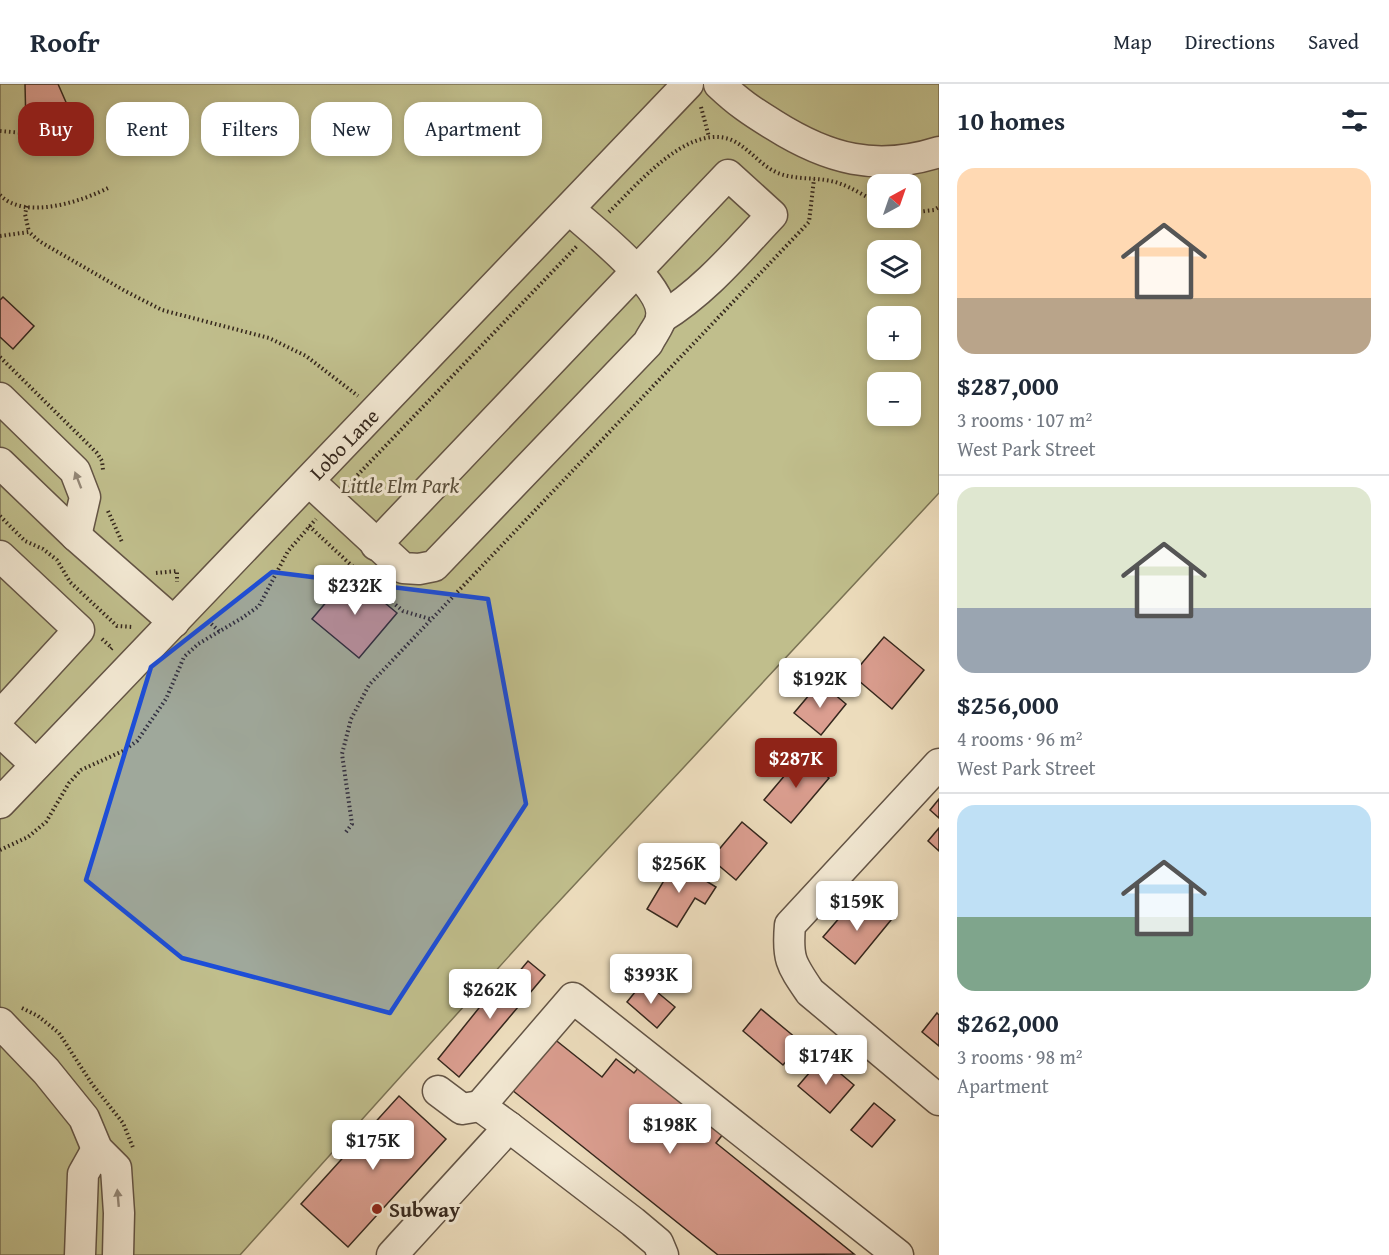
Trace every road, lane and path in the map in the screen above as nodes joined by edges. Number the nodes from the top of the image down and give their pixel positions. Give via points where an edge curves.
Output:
1 (702, 89) edge
2 (0, 131) edge
3 (18, 132) edge
4 (709, 137) junction
5 (939, 152) edge
6 (814, 179) junction
7 (110, 187) dead end
8 (0, 195) edge
9 (867, 197) edge
10 (27, 206) junction
11 (939, 207) edge
12 (569, 209) junction
13 (921, 212) edge
14 (592, 230) junction
15 (29, 232) junction
16 (0, 236) edge
17 (636, 270) junction
18 (661, 318) junction
19 (0, 398) edge
20 (375, 411) junction
21 (399, 432) junction
22 (0, 463) edge
23 (309, 481) junction
24 (331, 502) junction
25 (309, 526) junction
26 (76, 537) junction
27 (376, 545) junction
28 (0, 556) edge
29 (109, 619) dead end
30 (430, 619) junction
31 (174, 622) junction
32 (103, 626) dead end
33 (97, 634) dead end
34 (104, 656) dead end
35 (0, 716) edge
36 (0, 731) edge
37 (939, 764) edge
38 (36, 765) junction
39 (0, 803) edge
40 (346, 832) dead end
41 (0, 850) edge
42 (0, 1023) edge
43 (438, 1091) dead end
44 (939, 1100) edge
45 (480, 1106) junction
46 (509, 1127) junction
47 (97, 1149) junction
48 (80, 1255) edge
49 (118, 1255) edge
50 (392, 1255) edge
51 (663, 1255) edge
52 (898, 1255) edge

1 - 4 path
1 - 5 street via 739,104 800,141 835,156 877,162 922,158
1 - 12 street, Lobo Lane
2 - 3 path
4 - 6 path via 740,145 776,172
4 - 14 path via 669,156
6 - 9 path via 840,183
6 - 30 path via 809,222
7 - 10 path via 92,196 48,207
8 - 10 path via 7,202
10 - 15 path
11 - 13 path
12 - 14 street
12 - 20 street, Lobo Lane
14 - 17 street
14 - 21 path
15 - 16 path
15 - 20 path via 162,310 269,338 306,356
17 - 18 street via 658,300
17 - 18 street via 728,175 772,214 707,284
17 - 27 street
18 - 27 street via 648,342 434,566 403,568
26 -> 19 street via 85,497 75,471
20 - 21 path
20 - 23 street, Lobo Lane
21 - 24 path
22 - 26 street
23 - 24 street
23 - 31 street, Lobo Lane
24 - 25 path
24 - 27 street
25 - 30 path via 403,611
25 - 41 path via 288,551 259,606 184,657 166,699 137,741 81,770 46,822 28,837
26 - 31 street
28 - 35 street via 79,630
29 - 32 path
30 - 40 path via 369,685 351,719 342,754 352,824
31 - 38 street, Lobo Lane
33 - 34 path via 112,648
36 - 38 street
37 - 44 street via 790,925 788,950 795,970 810,992
38 - 39 street, Lobo Lane
42 - 47 street via 84,1118
43 - 45 street via 462,1109
45 - 46 street
45 - 52 street via 573,998
46 - 50 street
46 - 51 street via 641,1229 658,1244
47 - 48 street via 83,1174
49 -> 47 street via 116,1168

